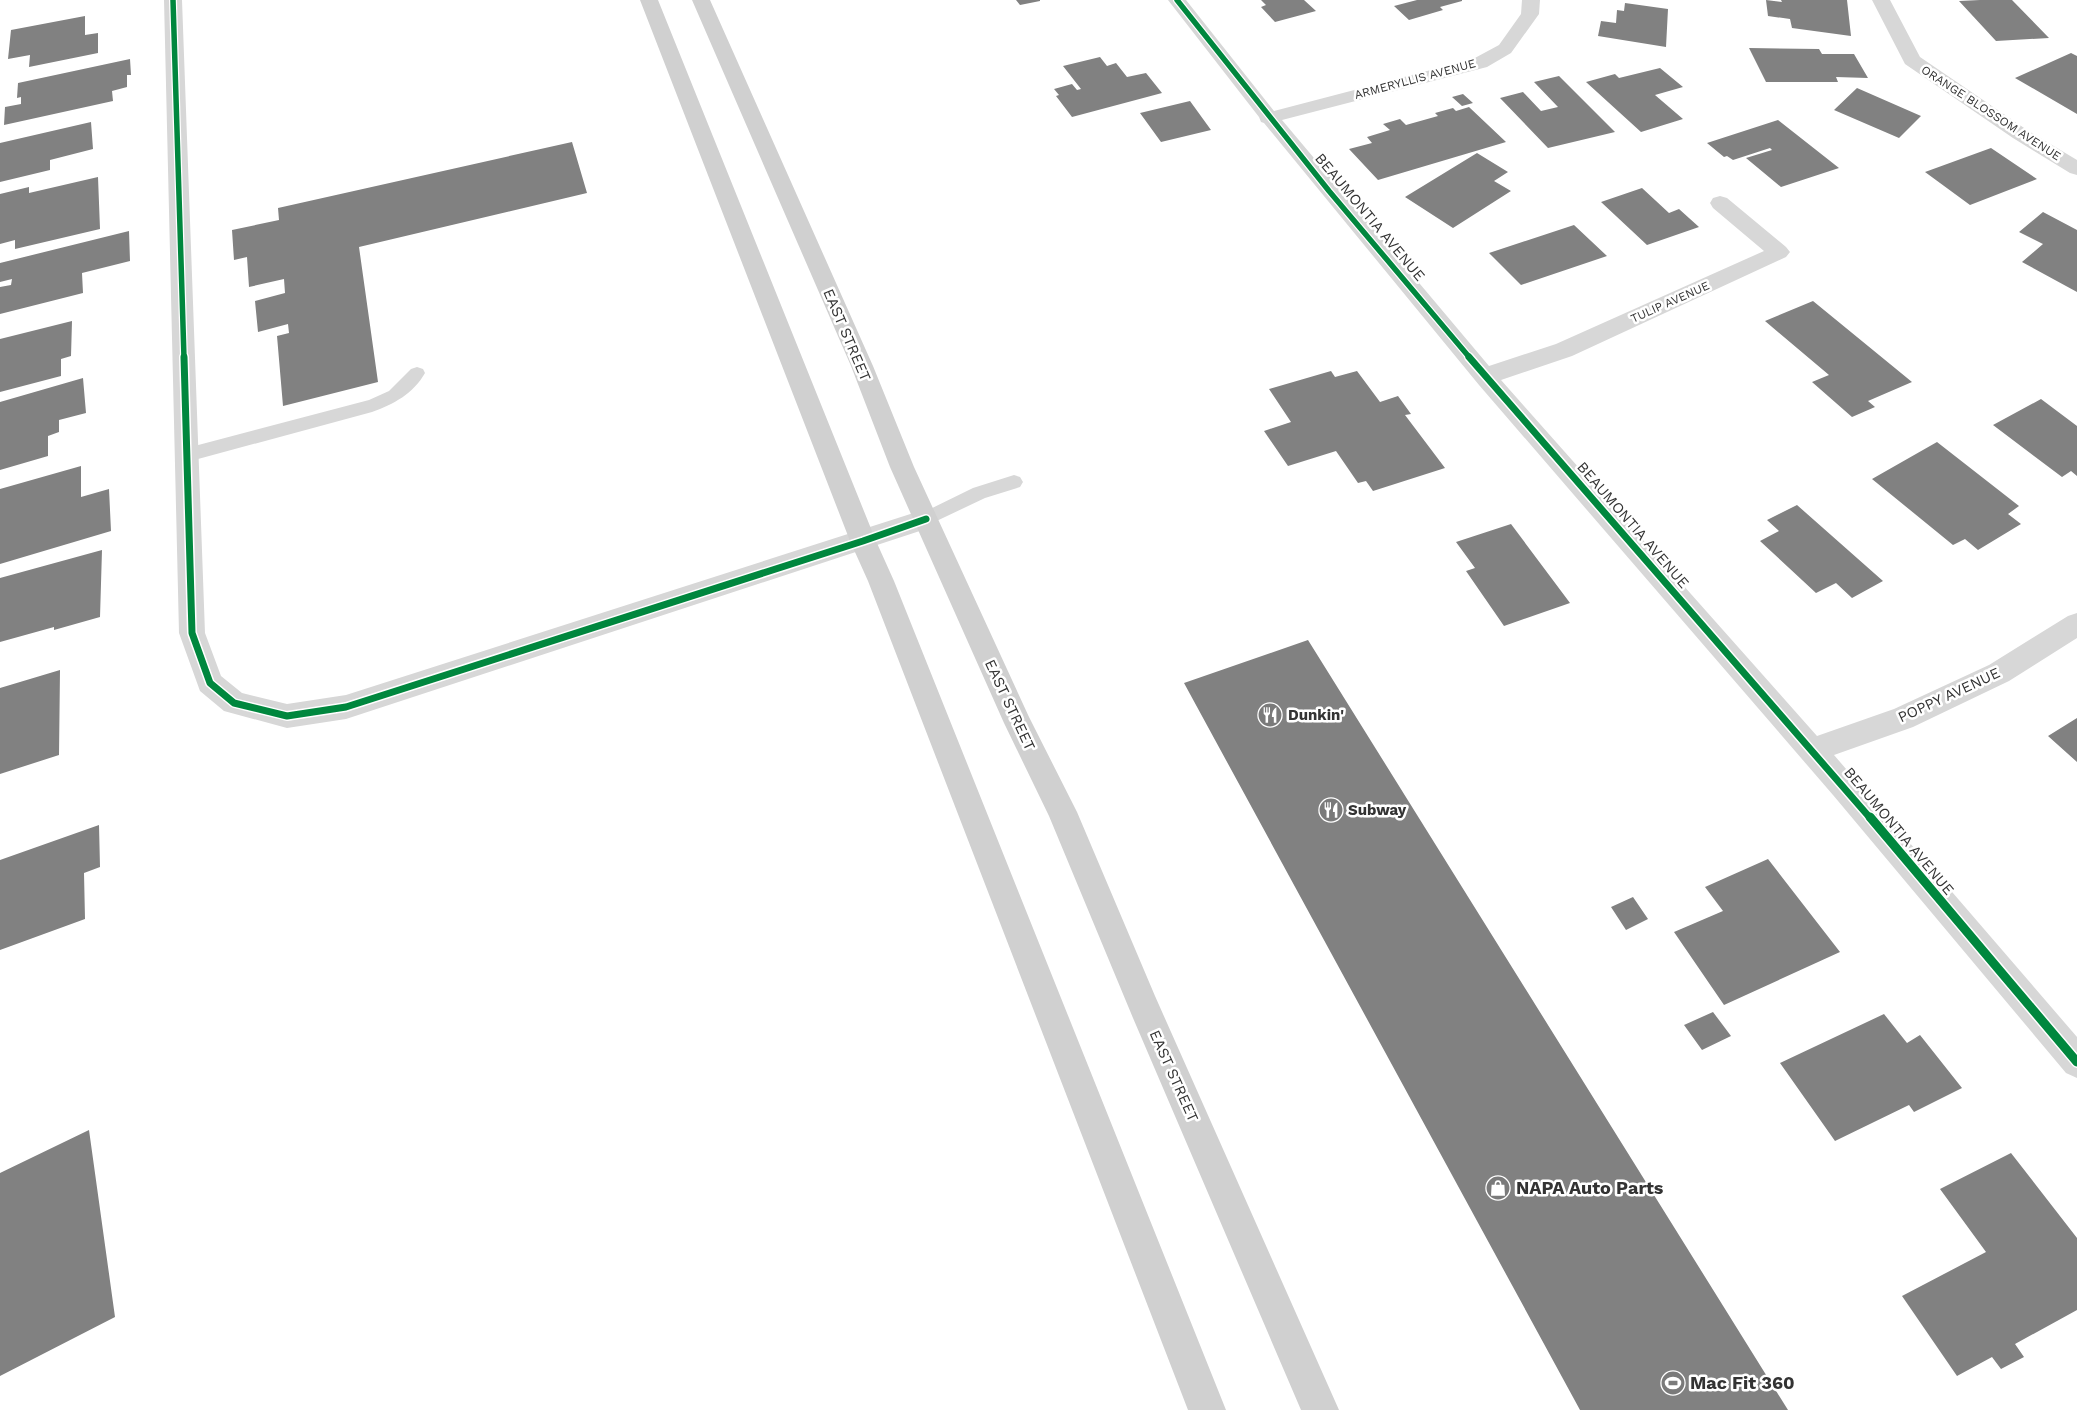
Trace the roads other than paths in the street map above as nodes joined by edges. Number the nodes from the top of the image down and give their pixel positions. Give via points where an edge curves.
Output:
1 (173, 0) edge
2 (648, 0) edge
3 (701, 0) edge
4 (1177, 0) edge
5 (1530, 0) edge
6 (1881, 0) edge
7 (1268, 118) junction
8 (2077, 169) edge
9 (1720, 203) dead end
10 (417, 373) dead end
11 (1486, 376) junction
12 (187, 455) junction
13 (1014, 482) dead end
14 (926, 519) junction
15 (863, 541) junction
16 (2077, 624) edge
17 (1812, 750) junction
18 (2077, 1062) edge
19 (1207, 1410) edge
20 (1320, 1410) edge

1 - 12 street
2 - 15 main road
3 - 14 main road, EAST STREET
4 - 7 street, BEAUMONTIA AVENUE
5 - 7 street, ARMERYLLIS AVENUE via 1530,14 1505,49 1480,62
6 - 8 street, ORANGE BLOSSOM AVENUE via 1912,60
7 - 11 street, BEAUMONTIA AVENUE
9 - 11 street, TULIP AVENUE via 1779,252 1564,350
10 - 12 lane via 404,390 366,408
11 - 17 street, BEAUMONTIA AVENUE
12 - 15 street via 192,633 210,683 234,703 287,716 346,708
13 - 14 lane via 979,493
14 - 15 street
14 - 20 main road, EAST STREET via 1062,812
15 - 19 main road
16 - 17 street, POPPY AVENUE via 1990,677 1903,718
17 - 18 street, BEAUMONTIA AVENUE

